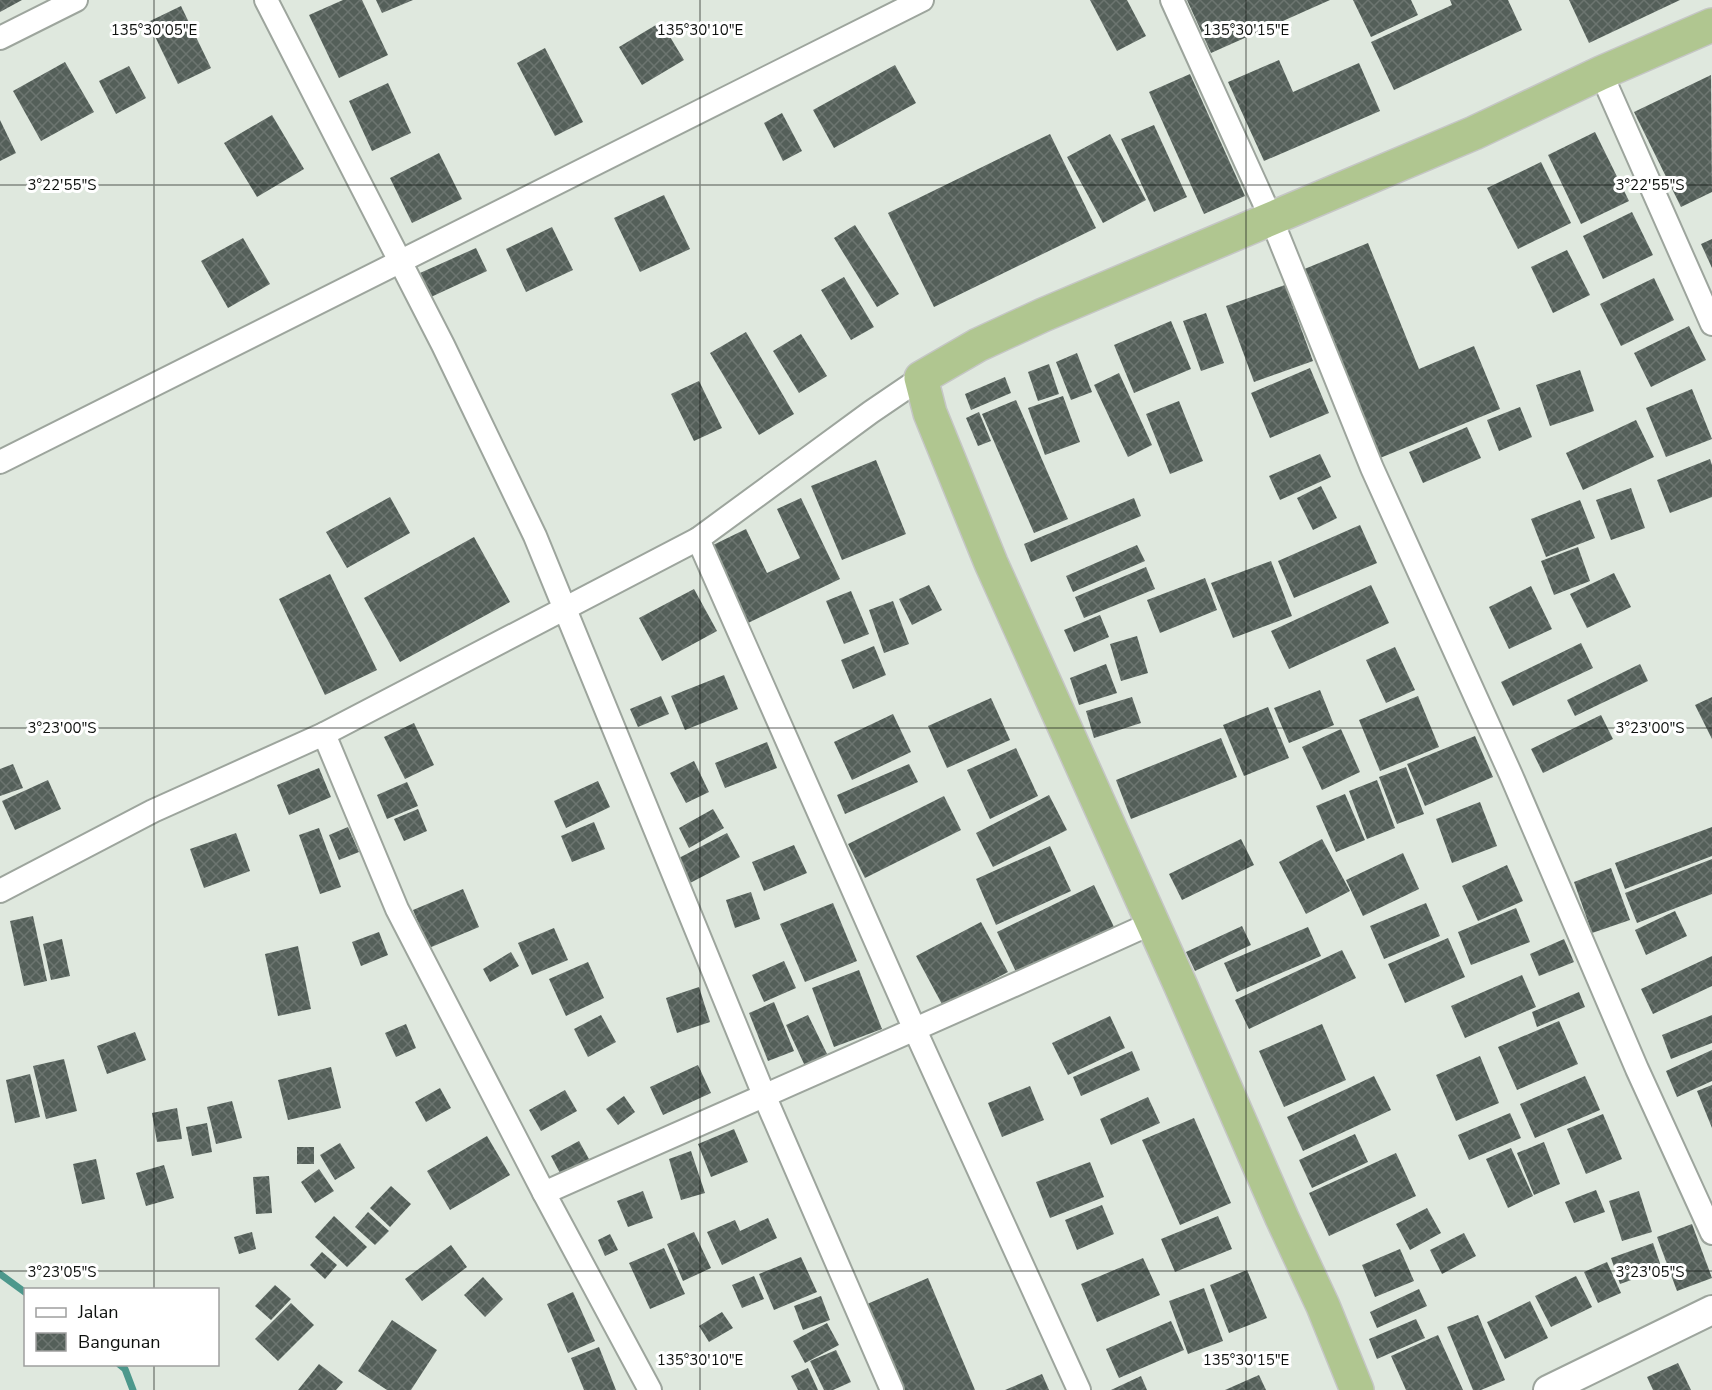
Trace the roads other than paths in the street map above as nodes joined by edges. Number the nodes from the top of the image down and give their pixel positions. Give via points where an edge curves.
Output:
1 (76, 0) edge
2 (266, 0) edge
3 (922, 0) edge
4 (1172, 0) edge
5 (1712, 25) edge
6 (0, 38) edge
7 (1602, 73) junction
8 (1271, 218) junction
9 (400, 263) junction
10 (1712, 324) edge
11 (921, 378) junction
12 (0, 462) edge
13 (698, 539) junction
14 (564, 608) junction
15 (324, 734) junction
16 (0, 891) edge
17 (1152, 923) junction
18 (915, 1030) junction
19 (764, 1095) junction
20 (544, 1193) junction
21 (1712, 1233) edge
22 (1712, 1310) edge
23 (650, 1390) edge
24 (892, 1390) edge
25 (1079, 1390) edge
26 (1357, 1390) edge
27 (1548, 1390) edge

1 - 6 street
2 - 9 street
3 - 9 street
4 - 8 street
5 - 7 highway
7 - 8 highway via 1474,133
7 - 10 street
8 - 11 highway via 1002,333
8 - 21 street via 1372,468
9 - 12 street
9 - 14 street via 510,483
11 - 13 street
11 - 17 highway via 930,413 991,563
13 - 14 street
13 - 18 street
14 - 15 street
14 - 19 street
15 - 16 street via 153,811
15 - 20 street via 397,909
17 - 18 street
17 - 26 highway
18 - 19 street
18 - 25 street
19 - 20 street
19 - 24 street
20 - 23 street
22 - 27 street

